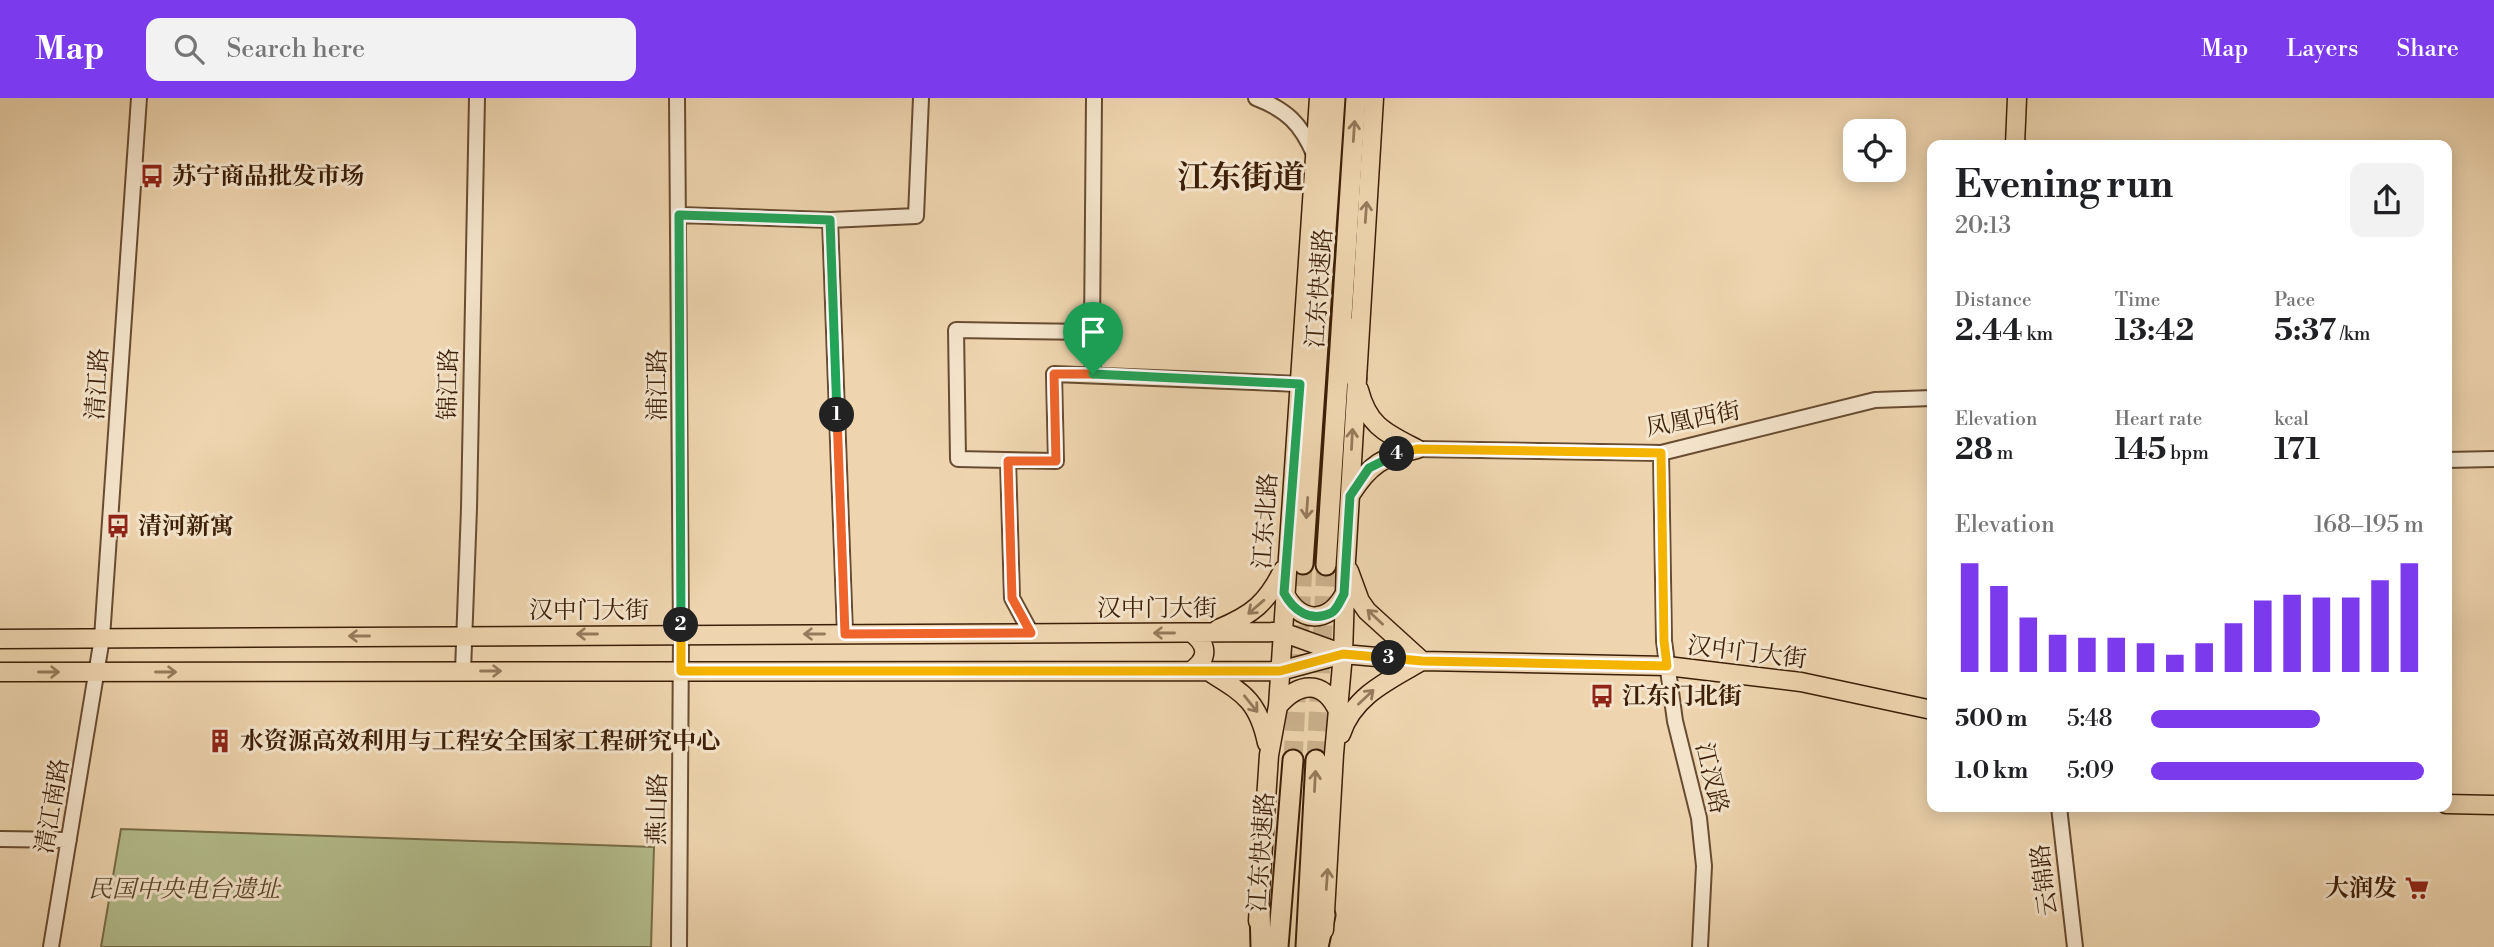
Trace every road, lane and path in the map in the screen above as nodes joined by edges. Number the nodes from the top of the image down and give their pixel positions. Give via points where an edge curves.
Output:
1 (139, 98) edge
2 (477, 98) edge
3 (677, 98) edge
4 (921, 98) edge
5 (1094, 98) edge
6 (1256, 98) edge
7 (1319, 98) edge
8 (1335, 98) edge
9 (1356, 98) edge
10 (1374, 98) edge
11 (2017, 98) edge
12 (2015, 140) edge
13 (1314, 153) junction
14 (679, 215) junction
15 (830, 220) junction
16 (1324, 269) junction
17 (1345, 271) junction
18 (1092, 332) junction
19 (1093, 374) junction
20 (1356, 379) junction
21 (1300, 384) junction
22 (1927, 398) edge
23 (1417, 449) junction
24 (1661, 453) junction
25 (2494, 458) edge
26 (2452, 460) edge
27 (1008, 461) junction
28 (1350, 496) junction
29 (1346, 561) junction
30 (1295, 564) junction
31 (1326, 565) tunnel mouth
32 (1284, 593) junction
33 (1344, 594) junction
34 (1282, 632) junction
35 (1031, 633) junction
36 (1201, 633) junction
37 (681, 634) junction
38 (845, 634) junction
39 (464, 635) junction
40 (102, 638) junction
41 (0, 639) edge
42 (1343, 654) junction
43 (1422, 661) junction
44 (1667, 666) junction
45 (463, 671) junction
46 (681, 671) junction
47 (1199, 671) junction
48 (1280, 671) junction
49 (0, 673) edge
50 (98, 673) junction
51 (1278, 705) junction
52 (1927, 709) edge
53 (1338, 711) junction
54 (1269, 755) junction
55 (1325, 757) junction
56 (1293, 760) tunnel mouth
57 (2452, 804) edge
58 (2494, 805) edge
59 (2060, 812) edge
60 (0, 839) edge
61 (69, 840) junction
62 (1260, 909) junction
63 (1325, 915) junction
64 (51, 947) edge
65 (679, 947) edge
66 (1255, 947) edge
67 (1261, 947) edge
68 (1278, 947) edge
69 (1306, 947) edge
70 (1318, 947) edge
71 (1324, 947) edge
72 (1700, 947) edge
73 (2075, 947) edge

1 - 40 street, 清江路
2 - 39 street, 锦江路
3 - 14 street, 浦江路
4 - 15 street via 916,216
5 - 18 street
6 - 13 street via 1273,104 1304,130
7 - 13 main road, 江东北路
8 - 16 highway, 江东快速路
17 -> 9 highway, 江东快速路
20 -> 10 main road
11 - 12 main road
13 - 21 main road, 江东北路
14 - 15 street
14 - 37 street, 浦江路
15 - 38 street
16 - 21 highway
16 -> 30 highway, 江东快速路
17 - 20 highway
17 - 31 highway, 江东快速路
18 - 19 street
18 - 27 street via 956,330 958,458
19 - 21 street
19 - 27 street via 1054,374 1056,461
20 - 23 main road via 1362,402 1378,428
28 -> 20 main road
21 - 30 main road, 江东北路
22 - 24 street, 凤凰西街 via 1875,400
23 - 24 street, 凤凰西街
23 - 28 main road via 1387,457 1369,468
24 - 44 street, 江汊路
25 - 26 street
27 - 35 street via 1012,598
28 - 29 main road
29 - 33 main road
43 -> 29 main road via 1367,611
30 - 32 main road, 江东北路
30 -> 36 main road via 1256,609
32 - 33 main road via 1304,615 1330,613
32 - 34 main road, 江东北路
33 - 42 main road
34 - 36 main road, 汉中门大街
34 - 42 main road, 汉中门大街
34 - 48 main road, 江东北路
36 -> 35 main road, 汉中门大街
35 - 38 main road, 汉中门大街
36 - 47 main road via 1205,652
38 -> 37 main road, 汉中门大街
37 -> 39 main road, 汉中门大街
37 - 46 street, 浦江路
39 -> 40 main road, 汉中门大街
39 - 45 street, 锦江路
40 - 41 main road, 汉中门大街
40 - 50 street, 清江路
42 - 43 main road, 汉中门大街
42 - 48 main road, 汉中门大街
42 - 53 main road
43 - 44 main road, 汉中门大街
55 -> 43 main road via 1360,701
44 - 52 main road, 汉中门大街 via 1801,682
44 - 72 street, 江汊路 via 1675,721 1699,818 1704,866
45 -> 46 main road, 汉中门大街
50 -> 45 main road, 汉中门大街
46 - 47 main road, 汉中门大街
46 - 65 street, 燕山路
47 - 48 main road, 汉中门大街
47 -> 54 main road via 1237,689 1252,702 1262,719
48 - 51 main road, 江东北路
49 -> 50 main road, 汉中门大街
50 - 61 street, 清江南路
51 - 53 main road via 1295,690 1315,688 1327,694
51 - 54 main road, 江东北路
53 - 55 main road
54 - 62 main road, 江东北路
63 -> 55 main road
69 -> 55 highway, 江东快速路
56 - 68 highway, 江东快速路
57 - 58 main road
59 - 73 street, 云锦路
60 - 61 street
61 - 64 street, 清江南路
62 - 66 main road, 江东北路
62 - 67 highway
63 - 70 highway
63 - 71 main road

